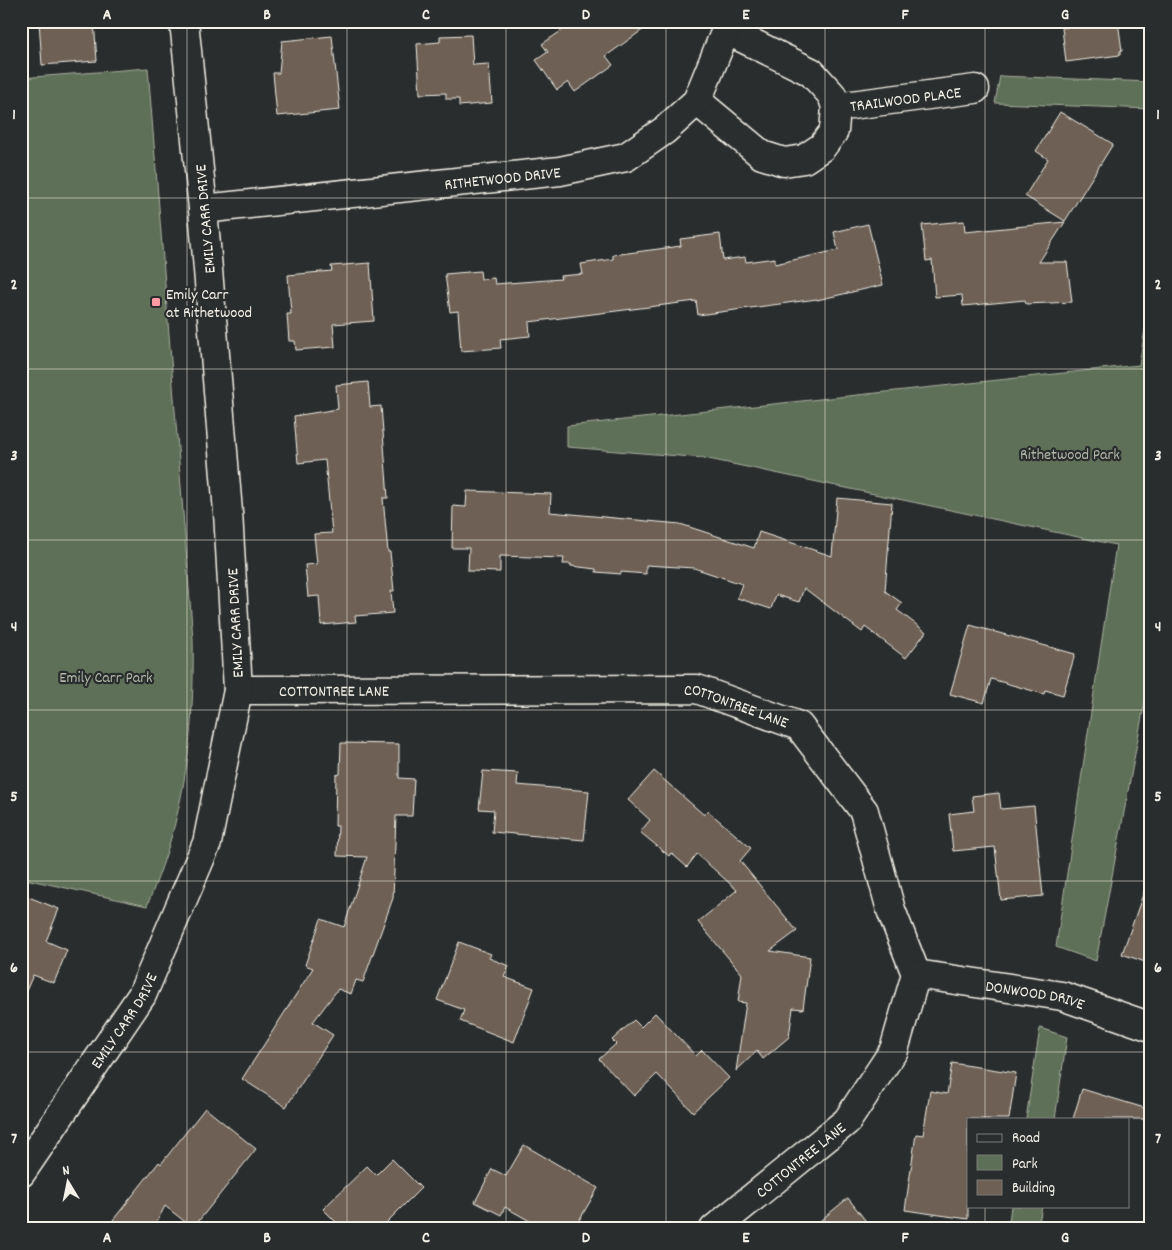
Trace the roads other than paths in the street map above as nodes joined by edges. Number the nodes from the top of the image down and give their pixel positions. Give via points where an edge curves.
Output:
1 (184, 21) edge
2 (726, 25) edge
3 (975, 89) dead end
4 (697, 101) junction
5 (836, 107) junction
6 (203, 209) junction
7 (238, 690) junction
8 (916, 974) junction
9 (1151, 1027) edge
10 (21, 1173) edge
11 (714, 1229) edge

1 - 6 street, EMILY CARR DRIVE
2 - 4 street, RITHETWOOD DRIVE
2 - 5 street, TRAILWOOD PLACE via 811,72 832,94
3 - 5 street, TRAILWOOD PLACE
4 - 5 street, TRAILWOOD PLACE via 762,155 784,162 804,159 822,147 834,131
4 - 6 street, RITHETWOOD DRIVE via 665,130 626,157 560,171
6 - 7 street, EMILY CARR DRIVE via 228,512
7 - 8 street, COTTONTREE LANE via 697,689 799,726 864,811 891,910
7 - 10 street, EMILY CARR DRIVE via 207,843 142,995
8 - 9 street, DONWOOD DRIVE via 1062,996
8 - 11 street, COTTONTREE LANE via 894,1050 847,1121

